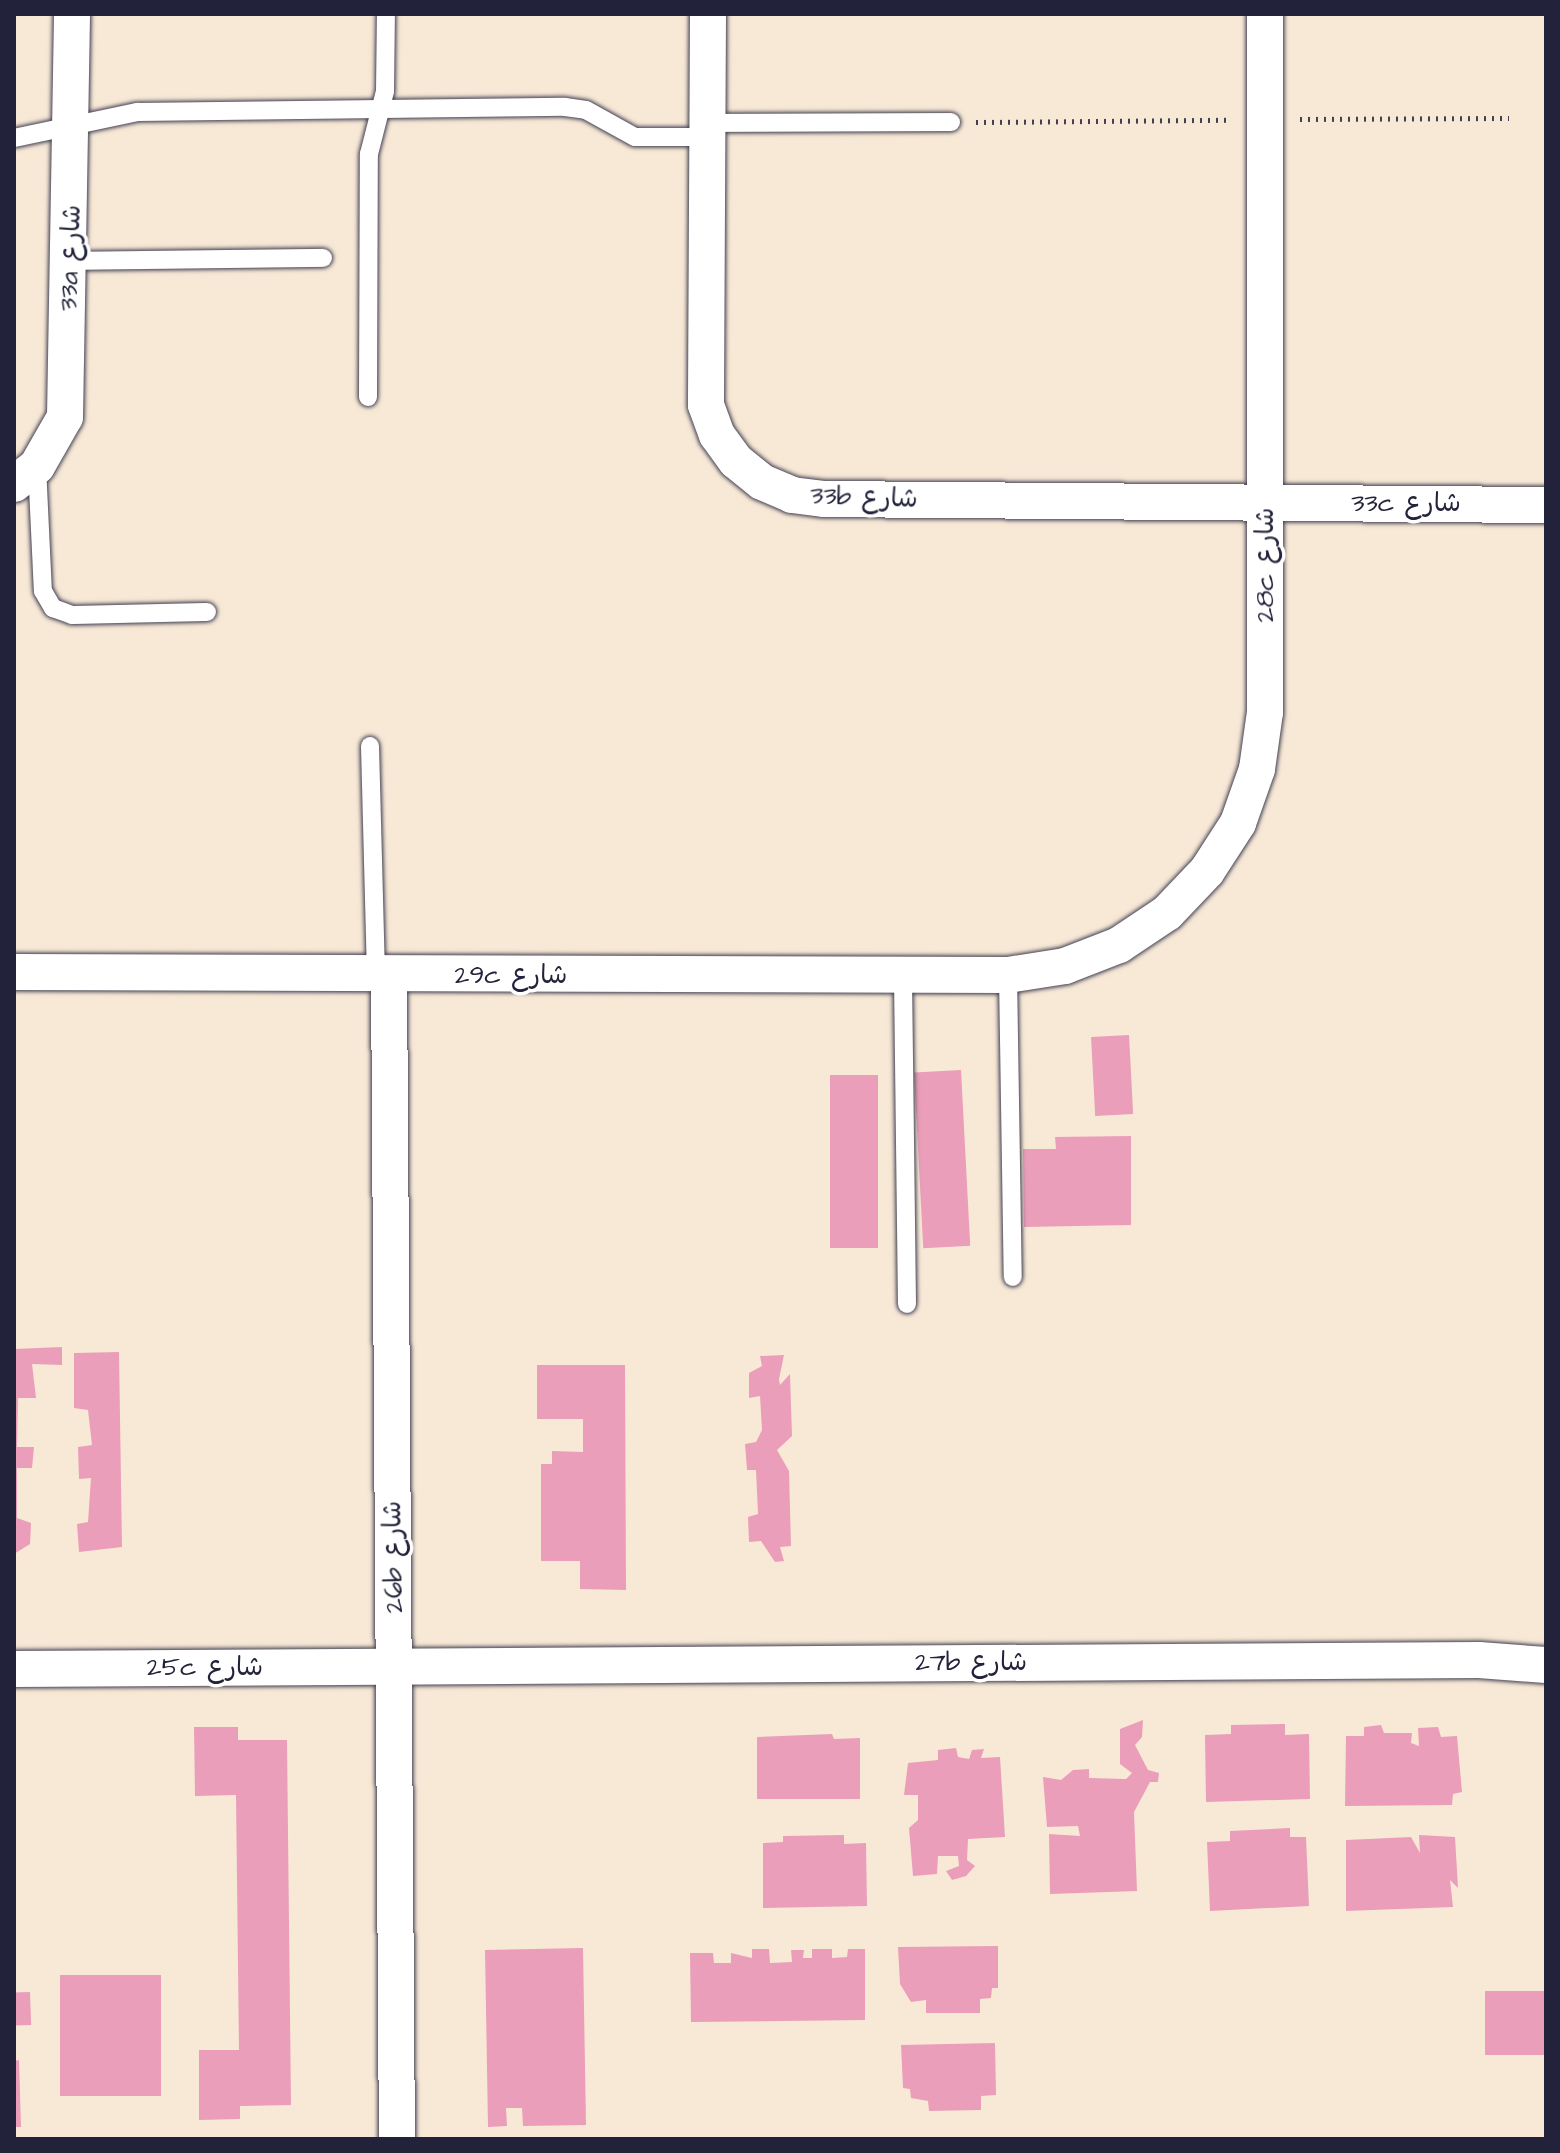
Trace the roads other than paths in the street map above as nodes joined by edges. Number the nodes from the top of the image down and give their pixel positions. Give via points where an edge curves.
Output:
1 (72, 14) edge
2 (386, 14) edge
3 (708, 14) edge
4 (1265, 14) edge
5 (383, 109) junction
6 (951, 122) dead end
7 (74, 128) junction
8 (705, 130) junction
9 (14, 138) edge
10 (323, 258) dead end
11 (71, 261) junction
12 (368, 397) dead end
13 (25, 475) edge
14 (1266, 503) junction
15 (1546, 505) edge
16 (207, 612) dead end
17 (370, 746) dead end
18 (14, 972) edge
19 (383, 975) junction
20 (1008, 975) junction
21 (903, 978) junction
22 (1013, 1277) dead end
23 (907, 1304) dead end
24 (1546, 1665) edge
25 (395, 1667) junction
26 (14, 1669) edge
27 (397, 2139) edge

1 - 7 street, 33a شارع
2 - 5 lane
3 - 8 street, 33b شارع
4 - 14 street, 28c شارع
5 - 7 lane via 137,112
5 - 8 lane via 576,107 635,137
5 - 12 lane via 369,166
6 - 8 lane
7 - 9 lane
7 - 11 street, 33a شارع
8 - 14 street, 33b شارع via 706,405 717,435 736,461 762,482 792,495 825,499
10 - 11 lane
11 - 13 street, 33a شارع via 65,417
13 - 16 lane via 43,591 53,608 72,615
14 - 15 street, 33c شارع
14 - 20 street, 28c شارع via 1265,712 1257,769 1238,823 1207,871 1155,921 1119,945 1065,966
17 - 19 lane
18 - 19 street, 29c شارع
19 - 21 street, 29c شارع
19 - 25 street, 26b شارع
20 - 21 street, 29c شارع
20 - 22 lane
21 - 23 lane
24 - 25 street, 27b شارع via 1479,1660
25 - 26 street, 25c شارع
25 - 27 street, 26b شارع

